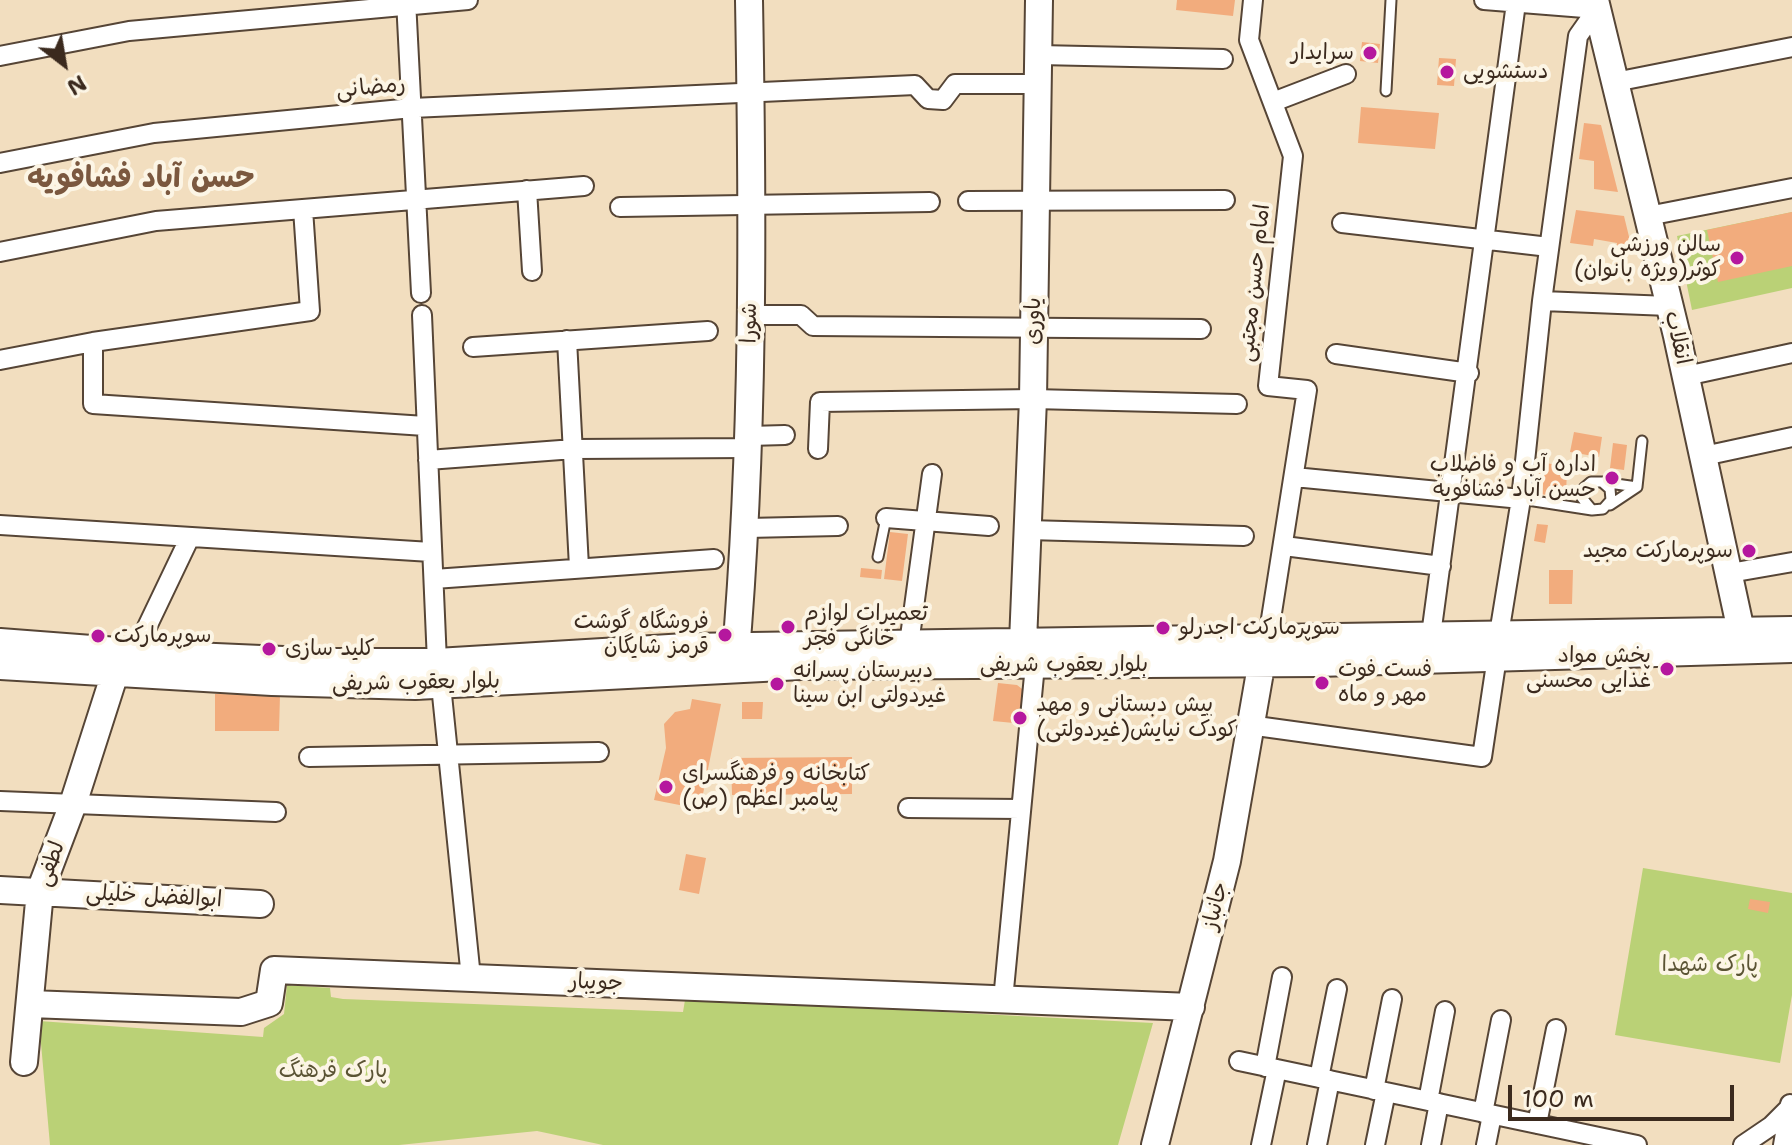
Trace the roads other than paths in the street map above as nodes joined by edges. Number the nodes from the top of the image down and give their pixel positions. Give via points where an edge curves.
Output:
1 (468, 0) edge
2 (749, 0) edge
3 (1039, 0) edge
4 (1253, 0) edge
5 (1391, 0) edge
6 (1484, 0) edge
7 (406, 2) edge
8 (1516, 3) junction
9 (1596, 4) edge
10 (1792, 47) edge
11 (1039, 55) junction
12 (0, 56) edge
13 (1223, 59) dead end
14 (1346, 74) dead end
15 (1615, 82) junction
16 (1039, 84) junction
17 (750, 91) junction
18 (1386, 91) dead end
19 (1273, 102) junction
20 (412, 108) junction
21 (0, 163) edge
22 (584, 186) dead end
23 (1792, 188) edge
24 (527, 190) junction
25 (417, 199) junction
26 (1037, 200) junction
27 (1225, 200) dead end
28 (968, 201) dead end
29 (930, 202) dead end
30 (751, 206) junction
31 (620, 207) dead end
32 (303, 209) junction
33 (1648, 216) junction
34 (1342, 223) dead end
35 (1486, 239) junction
36 (1549, 247) junction
37 (0, 252) edge
38 (532, 271) dead end
39 (421, 293) dead end
40 (1542, 301) junction
41 (1669, 306) junction
42 (422, 315) dead end
43 (750, 315) junction
44 (1034, 329) junction
45 (1201, 329) dead end
46 (708, 331) dead end
47 (567, 340) junction
48 (93, 342) junction
49 (473, 347) dead end
50 (1792, 353) edge
51 (1336, 354) dead end
52 (0, 360) edge
53 (1469, 373) junction
54 (1686, 376) junction
55 (1033, 399) junction
56 (1237, 404) dead end
57 (425, 426) junction
58 (785, 435) dead end
59 (1792, 437) edge
60 (1642, 441) dead end
61 (749, 442) junction
62 (574, 449) junction
63 (818, 449) dead end
64 (1704, 456) junction
65 (428, 460) junction
66 (932, 474) dead end
67 (1294, 477) junction
68 (1602, 482) junction
69 (1637, 487) junction
70 (1452, 492) junction
71 (1582, 498) junction
72 (1521, 499) junction
73 (1576, 507) junction
74 (1598, 510) junction
75 (886, 518) joint
76 (926, 521) junction
77 (0, 525) edge
78 (838, 526) dead end
79 (989, 526) dead end
80 (747, 528) junction
81 (1028, 530) junction
82 (1244, 536) dead end
83 (190, 537) junction
84 (1284, 546) junction
85 (431, 552) junction
86 (878, 557) dead end
87 (714, 559) dead end
88 (1792, 562) edge
89 (1441, 566) junction
90 (579, 567) junction
91 (1730, 573) junction
92 (434, 579) junction
93 (1792, 630) edge
94 (1431, 635) junction
95 (1268, 638) junction
96 (1741, 640) junction
97 (0, 642) edge
98 (909, 644) junction
99 (1498, 646) junction
100 (1792, 649) edge
101 (135, 652) junction
102 (1029, 654) junction
103 (735, 658) junction
104 (1259, 664) junction
105 (0, 666) edge
106 (115, 673) junction
107 (439, 673) junction
108 (1249, 725) junction
109 (599, 752) dead end
110 (449, 756) junction
111 (309, 757) dead end
112 (0, 801) edge
113 (73, 804) junction
114 (908, 808) dead end
115 (1021, 809) junction
116 (276, 812) dead end
117 (0, 890) edge
118 (40, 891) junction
119 (260, 904) dead end
120 (1282, 977) dead end
121 (471, 978) junction
122 (1337, 989) dead end
123 (1392, 999) dead end
124 (1003, 1000) junction
125 (30, 1004) junction
126 (1191, 1007) junction
127 (1445, 1011) dead end
128 (1501, 1020) dead end
129 (1556, 1029) dead end
130 (1239, 1061) dead end
131 (24, 1062) dead end
132 (1271, 1068) junction
133 (1325, 1079) junction
134 (1380, 1091) junction
135 (1791, 1101) edge
136 (1433, 1102) junction
137 (1488, 1114) junction
138 (1537, 1124) junction
139 (1155, 1145) edge
140 (1261, 1145) edge
141 (1317, 1145) edge
142 (1375, 1145) edge
143 (1431, 1145) edge
144 (1486, 1145) edge
145 (1637, 1145) edge
146 (1743, 1145) edge
147 (1783, 1145) edge

1 - 7 street
2 - 17 street, شورا
3 - 11 street, یاوری
4 - 19 street, امام حسن مجتبی via 1249,40
5 - 18 lane
6 - 8 street
7 - 12 street via 129,31
7 - 20 street
8 - 9 street
8 - 35 street
9 - 15 street, انقلاب
9 - 36 street via 1578,36
10 - 15 street
11 - 13 street
11 - 16 street, یاوری
14 - 19 street
15 - 33 street, انقلاب
16 - 17 street, رمضانی via 955,84 943,100 928,99 915,85
16 - 26 street, یاوری
17 - 20 street, رمضانی
17 - 30 street, شورا
19 - 67 street, امام حسن مجتبی via 1293,156 1268,386 1307,390
20 - 21 street, رمضانی via 154,133
20 - 25 street
22 - 24 street
23 - 33 street
24 - 25 street
24 - 38 street
25 - 32 street
25 - 39 street
26 - 27 street
26 - 28 street
26 - 44 street, یاوری
29 - 30 street
30 - 31 street
30 - 43 street, شورا
32 - 37 street via 156,221
32 - 48 street via 310,311
33 - 41 street, انقلاب
34 - 35 street
35 - 36 street
35 - 53 street
36 - 40 street
40 - 41 street
40 - 72 street
41 - 54 street, انقلاب
42 - 57 street
43 - 44 street via 801,315 813,326
43 - 61 street, شورا
44 - 45 street
44 - 55 street, یاوری
46 - 47 street
47 - 49 street
47 - 62 street
48 - 52 street
48 - 57 street via 93,404
50 - 54 street
51 - 53 street
53 - 70 street
54 - 64 street, انقلاب
55 - 56 street
55 - 63 street via 820,402
55 - 81 street, یاوری
57 - 65 street
58 - 61 street
59 - 64 street
60 - 69 lane
61 - 62 street
61 - 80 street, شورا
62 - 65 street
62 - 90 street
64 - 91 street, انقلاب
65 - 85 street
66 - 76 street
67 - 70 street
67 - 84 street, امام حسن مجتبی
68 - 69 lane
68 - 71 lane via 1591,482
68 - 74 lane via 1610,489 1611,500
69 - 74 lane
70 - 72 street
70 - 89 street
71 - 73 lane
71 - 74 lane
72 - 73 lane
72 - 99 street
73 - 74 lane
75 - 76 street
75 - 86 lane
76 - 79 street
76 - 98 street
77 - 83 street
78 - 80 street
80 - 103 street, شورا
81 - 82 street
81 - 102 street, یاوری
83 - 85 street
83 - 101 street
84 - 89 street
84 - 95 street, امام حسن مجتبی
85 - 92 street
87 - 90 street
88 - 91 street
89 - 94 street
90 - 92 street
91 - 96 street, انقلاب
92 - 107 street
93 - 96 street, بلوار یعقوب شریفی
94 - 95 street, بلوار یعقوب شریفی
94 - 99 street, بلوار یعقوب شریفی
95 - 102 street, بلوار یعقوب شریفی
95 - 104 street, جانباز
96 - 99 street, بلوار یعقوب شریفی
96 - 100 street, بلوار یعقوب شریفی
97 - 101 street, بلوار یعقوب شریفی
98 - 102 street, بلوار یعقوب شریفی
98 - 103 street, بلوار یعقوب شریفی
99 - 104 street, بلوار یعقوب شریفی
99 - 108 street via 1482,757
101 - 106 street
101 - 107 street, بلوار یعقوب شریفی
102 - 103 street, بلوار یعقوب شریفی via 801,666
102 - 104 street, بلوار یعقوب شریفی
102 - 115 street
103 - 107 street, بلوار یعقوب شریفی
104 - 108 street, جانباز
105 - 106 street, بلوار یعقوب شریفی
106 - 107 street, بلوار یعقوب شریفی via 272,682
106 - 113 street, لطفی
107 - 110 street
108 - 126 street, جانباز via 1227,861
109 - 110 street
110 - 111 street
110 - 121 street
112 - 113 street
113 - 116 street
113 - 118 street, لطفی
114 - 115 street
115 - 124 street
117 - 118 street, ابوالفضل خلیلی
118 - 119 street, ابوالفضل خلیلی
118 - 125 street, لطفی
120 - 132 street
121 - 124 street, جویبار
121 - 125 street, جویبار via 274,970 269,1003 241,1012
122 - 133 street
123 - 134 street
124 - 126 street, جویبار
125 - 131 street, لطفی
126 - 139 street, جانباز
127 - 136 street
128 - 137 street
129 - 138 street
130 - 132 street
132 - 133 street
132 - 140 street
133 - 134 street
133 - 141 street
134 - 136 street
134 - 142 street
135 - 146 street via 1771,1126
135 - 147 street
136 - 137 street
136 - 143 street
137 - 138 street
137 - 144 street
138 - 145 street

